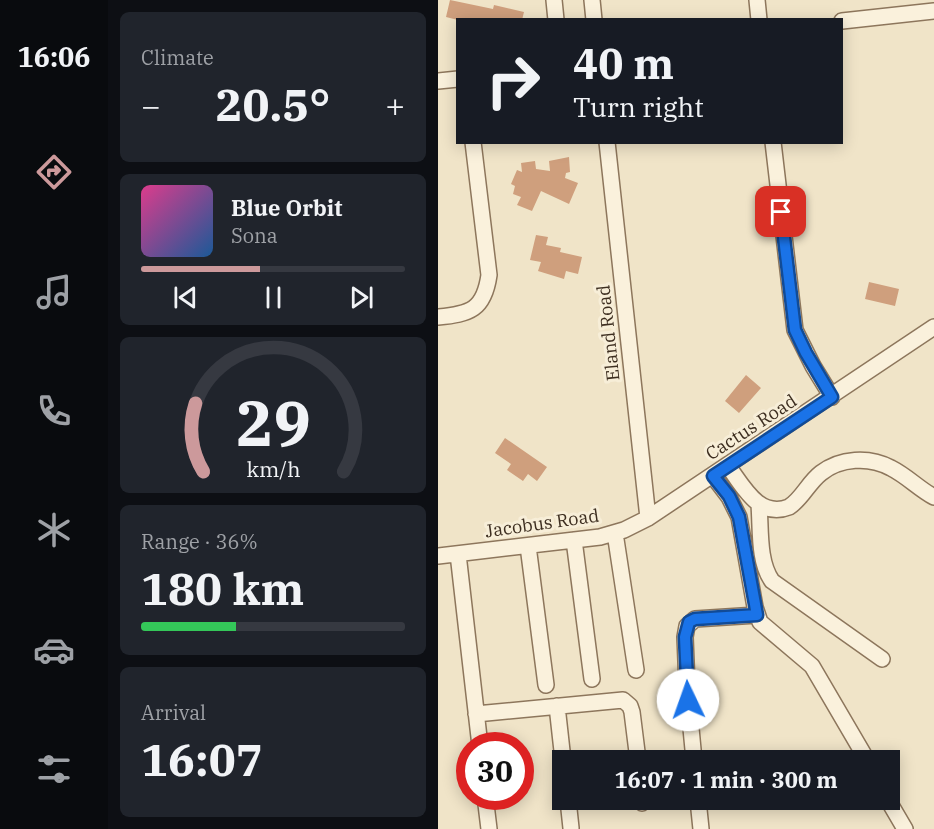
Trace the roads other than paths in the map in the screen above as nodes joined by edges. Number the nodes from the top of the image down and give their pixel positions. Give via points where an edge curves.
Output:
1 (554, 0) edge
2 (592, 0) edge
3 (757, 0) edge
4 (934, 11) edge
5 (556, 18) edge
6 (594, 18) edge
7 (759, 18) edge
8 (843, 21) edge
9 (456, 79) edge
10 (438, 81) edge
11 (473, 144) edge
12 (607, 144) edge
13 (773, 144) edge
14 (438, 317) edge
15 (934, 327) edge
16 (832, 397) junction
17 (729, 466) junction
18 (713, 476) junction
19 (934, 497) edge
20 (759, 505) junction
21 (648, 518) junction
22 (615, 532) junction
23 (574, 540) junction
24 (528, 546) junction
25 (458, 554) junction
26 (438, 556) edge
27 (757, 615) junction
28 (882, 659) dead end
29 (636, 670) dead end
30 (592, 680) dead end
31 (546, 685) dead end
32 (557, 706) junction
33 (476, 714) junction
34 (478, 732) edge
35 (562, 750) edge
36 (637, 750) edge
37 (693, 750) edge
38 (861, 750) edge
39 (487, 810) edge
40 (569, 810) edge
41 (699, 810) edge
42 (894, 810) edge
43 (571, 828) edge
44 (489, 829) edge
45 (701, 829) edge
46 (905, 829) edge

1 - 5 street
2 - 6 street
3 - 7 street
4 - 8 street
9 - 10 street
11 - 14 street via 489,275 487,290 472,310
12 - 21 street, Eland Road
13 - 16 street via 795,330
15 - 16 street, Cactus Road
16 - 17 street, Cactus Road
17 - 18 street, Cactus Road
17 - 20 street
18 - 21 street, Cactus Road
18 - 27 street via 739,517
19 - 20 street via 890,466 862,460 843,462 821,473 789,507 776,510
20 - 28 street via 764,562 772,581
21 - 22 street, Jacobus Road
22 - 23 street, Jacobus Road
22 - 29 street
23 - 24 street, Jacobus Road
23 - 30 street
24 - 25 street, Jacobus Road
24 - 31 street
25 - 26 street, Jacobus Road
25 - 33 street
27 - 37 street via 695,619 687,626
27 - 38 street via 766,628 812,666
32 - 33 street
32 - 35 street
32 - 36 street via 619,699 627,702
33 - 34 street
39 - 44 street
40 - 43 street
41 - 45 street
42 - 46 street

